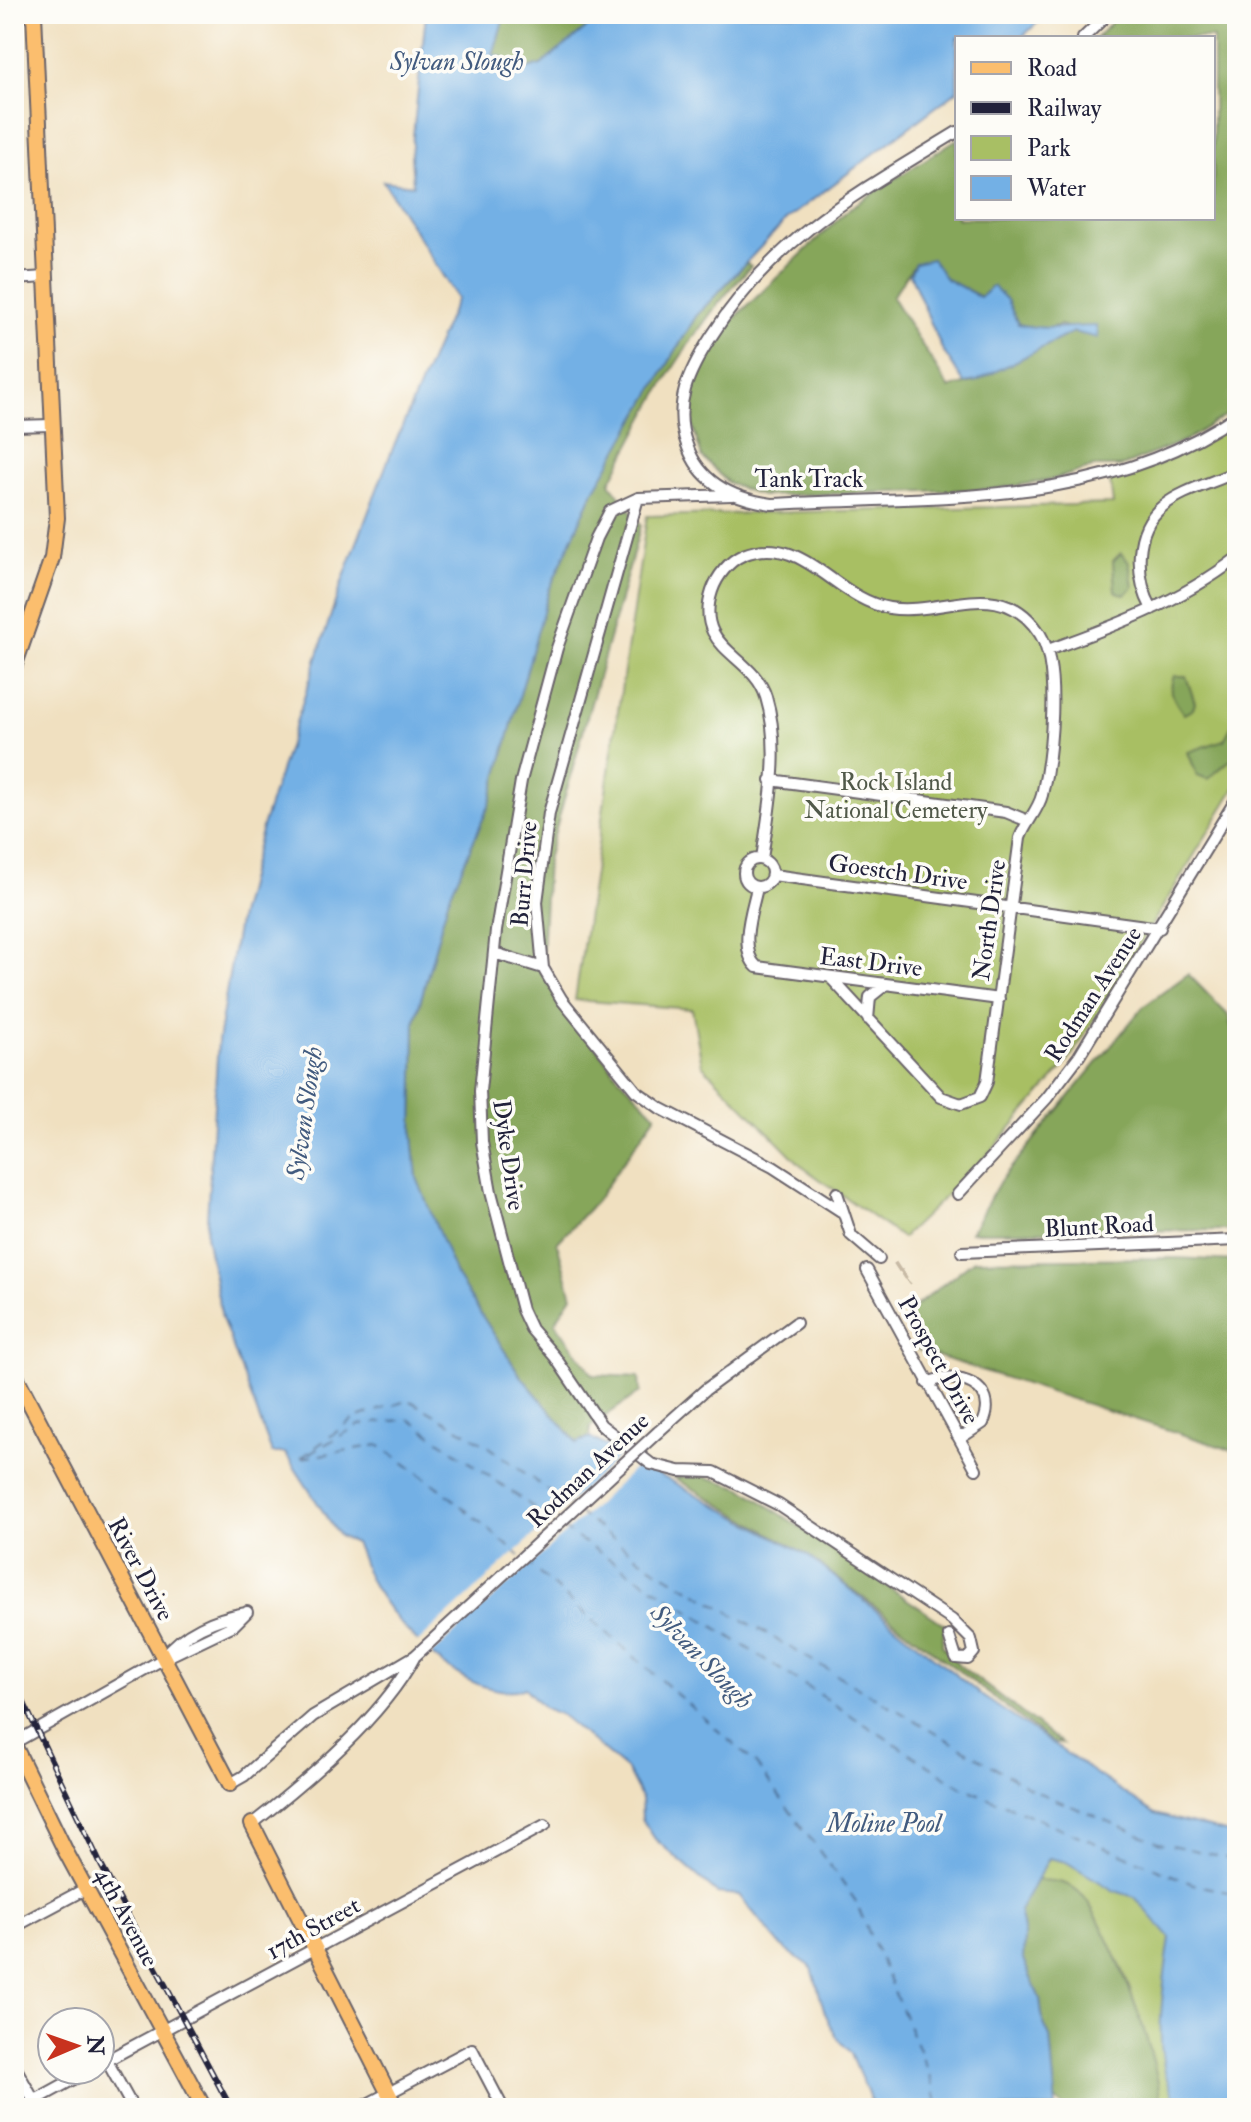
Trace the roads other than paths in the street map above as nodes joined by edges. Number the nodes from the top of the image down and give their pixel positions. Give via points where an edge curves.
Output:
1 (34, 14) edge
2 (1108, 14) edge
3 (1085, 36) edge
4 (955, 133) edge
5 (46, 277) junction
6 (14, 279) edge
7 (1237, 415) edge
8 (52, 425) junction
9 (14, 426) edge
10 (1237, 471) edge
11 (732, 495) junction
12 (638, 498) junction
13 (1237, 558) edge
14 (1152, 609) junction
15 (1048, 650) junction
16 (14, 667) edge
17 (771, 780) junction
18 (1237, 798) edge
19 (1028, 821) junction
20 (762, 859) junction
21 (773, 875) junction
22 (757, 888) junction
23 (1012, 908) junction
24 (1160, 928) junction
25 (494, 953) junction
26 (543, 968) junction
27 (831, 978) junction
28 (888, 985) junction
29 (999, 999) junction
30 (868, 1019) junction
31 (837, 1193) dead end
32 (958, 1194) dead end
33 (841, 1211) junction
34 (1237, 1240) edge
35 (962, 1252) dead end
36 (879, 1259) dead end
37 (867, 1270) dead end
38 (796, 1323) dead end
39 (14, 1373) edge
40 (927, 1383) junction
41 (957, 1435) junction
42 (976, 1469) dead end
43 (949, 1636) dead end
44 (415, 1656) junction
45 (163, 1659) junction
46 (14, 1744) edge
47 (230, 1784) joint
48 (252, 1824) joint
49 (545, 1825) dead end
50 (87, 1888) junction
51 (14, 1927) edge
52 (314, 1950) junction
53 (163, 2031) junction
54 (116, 2056) edge
55 (14, 2065) edge
56 (116, 2082) edge
57 (65, 2086) edge
58 (390, 2092) junction
59 (36, 2104) edge
60 (21, 2108) edge
61 (133, 2108) edge
62 (204, 2108) edge
63 (360, 2108) edge
64 (399, 2108) edge
65 (503, 2108) edge

1 - 5 main road
2 - 3 street
4 - 11 street, Tank Track via 798,234 754,276 703,349 685,383 682,428 700,469
5 - 6 street
5 - 8 main road
7 - 11 street, Tank Track via 1132,468 1046,489 772,504
8 - 9 street
8 - 16 main road via 57,537
10 - 14 street via 1162,506 1149,524 1141,545 1140,575
11 - 12 street
12 - 25 street, Dyke Drive via 616,506 603,523 557,648 512,820
12 - 26 street, Burr Drive via 549,813 537,902
13 - 14 street via 1194,589
14 - 15 street
15 - 17 street via 1030,621 999,603 968,600 915,610 890,608 854,596 793,553 767,549 738,557 716,582 710,623 723,650 747,668 765,694 774,743
15 - 19 street, North Drive via 1053,685 1044,779
17 - 19 street via 1006,812
17 - 20 street
18 - 24 street, Rodman Avenue
19 - 23 street, North Drive via 1020,838
20 - 21 street
20 - 22 street via 752,860 744,871
21 - 22 street
21 - 23 street, Goestch Drive
22 - 27 street, East Drive via 748,952 757,967
23 - 24 street, Goestch Drive
23 - 29 street, North Drive
24 - 32 street, Rodman Avenue via 1061,1081
25 - 26 street
25 - 43 street, Dyke Drive via 481,1076 482,1142 503,1243 531,1329 601,1425 651,1464 727,1477 810,1523 952,1620 971,1639 974,1652 968,1659 956,1658
26 - 33 street, Burr Drive via 589,1035 648,1101 773,1167
27 - 28 street, East Drive
27 - 30 street
28 - 29 street, East Drive
28 - 30 street via 870,997
29 - 30 street, North Drive via 987,1082 975,1101 953,1104 941,1097
31 - 33 street, Burr Drive
33 - 36 street, Burr Drive via 851,1235
34 - 35 street, Blunt Road
37 - 40 street, Prospect Drive
38 - 44 street, Rodman Avenue, bridge via 705,1390
39 - 45 main road, River Drive
40 - 41 street, Prospect Drive
40 - 41 street via 964,1379 980,1387 987,1408 983,1423
41 - 42 street, Prospect Drive
44 - 47 street via 317,1714
44 - 48 street via 384,1703
45 - 45 street via 234,1625 247,1612 176,1641
45 - 46 street
45 - 47 main road, River Drive
46 - 50 main road, 4th Avenue
48 - 52 main road
49 - 52 street, 17th Street
50 - 51 street
50 - 53 main road, 4th Avenue
52 - 53 street, 17th Street
52 - 58 main road
53 - 54 street, 17th Street
53 - 62 main road, 4th Avenue
55 - 59 street
56 - 61 street
57 - 59 street
58 - 63 street
58 - 64 main road
58 - 65 street via 472,2049
59 - 60 street

